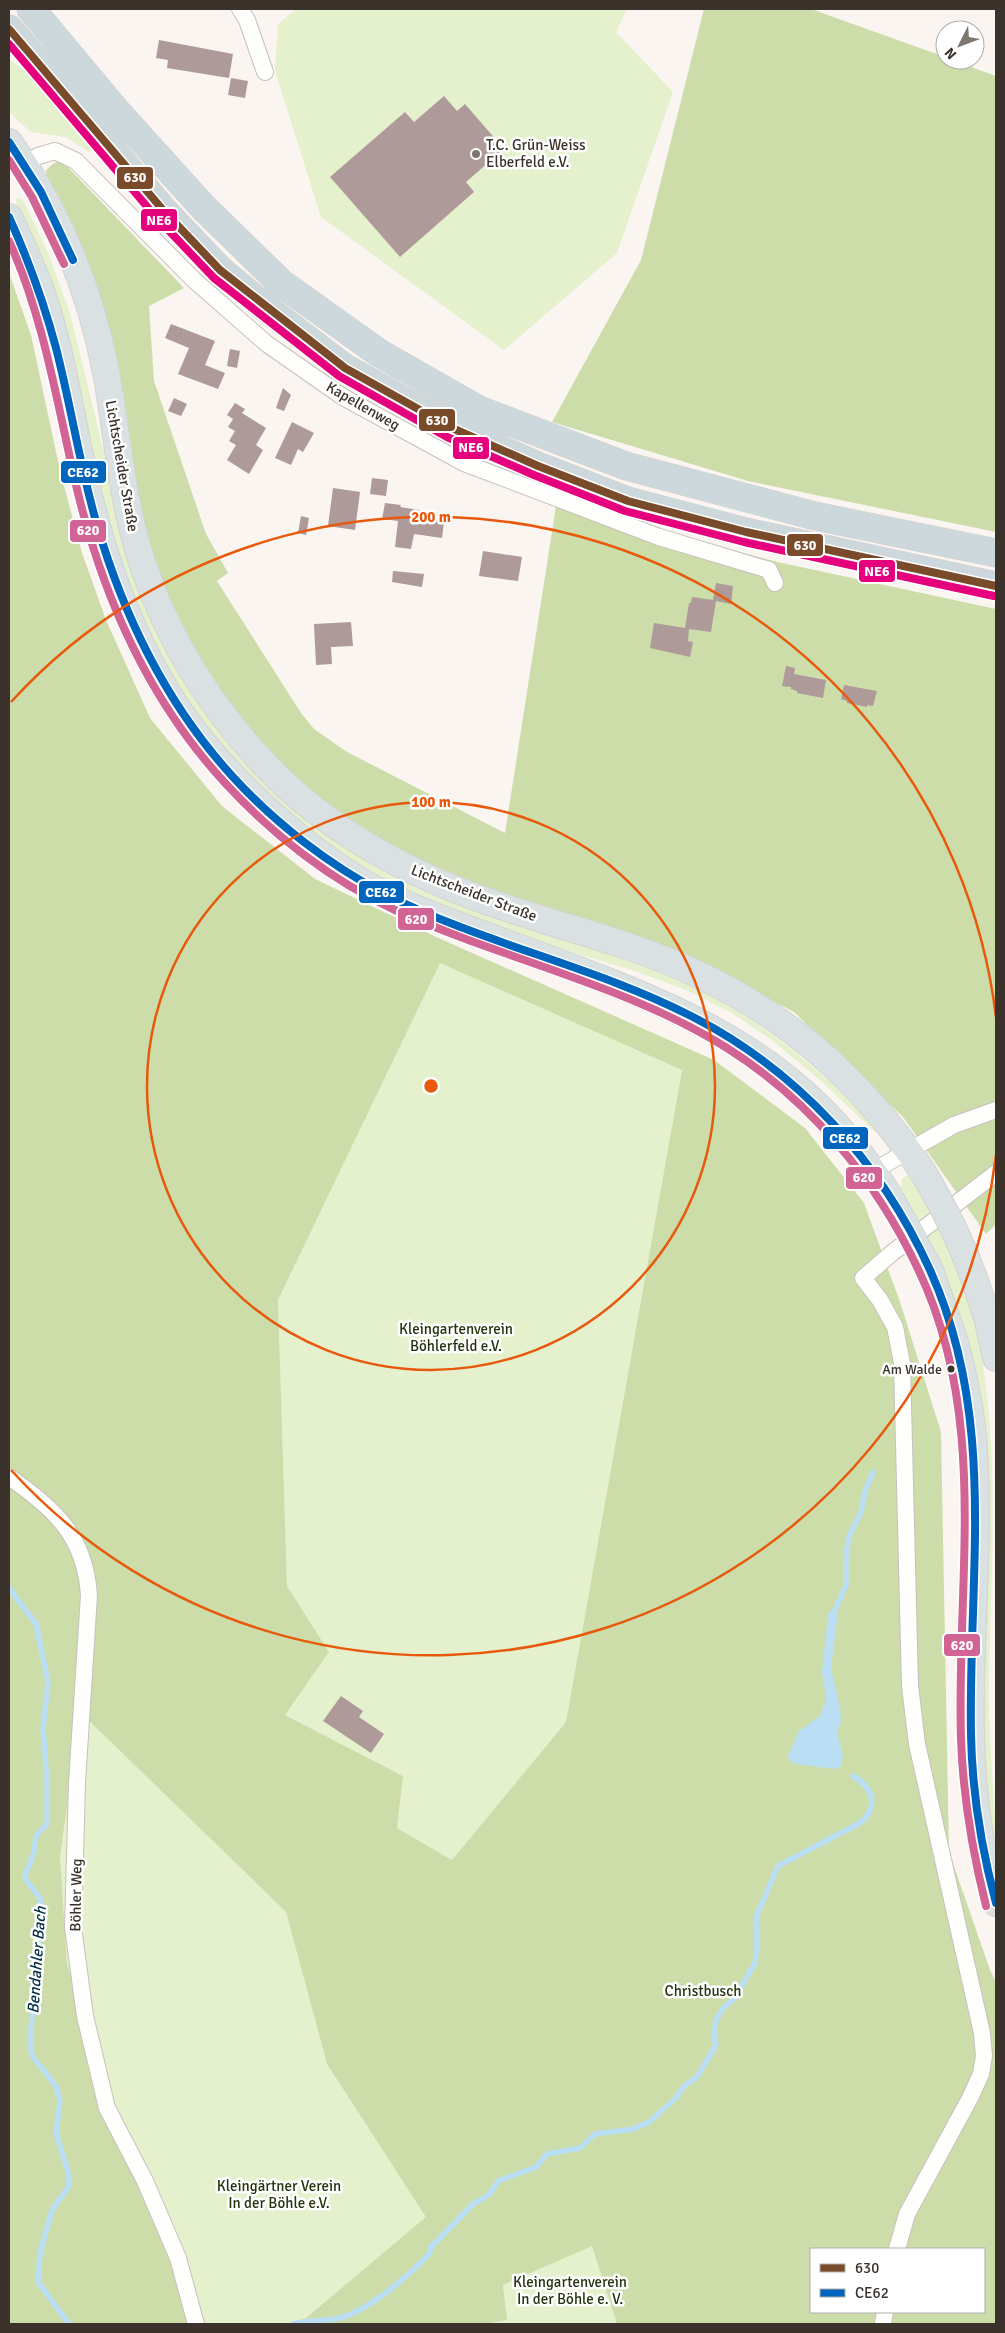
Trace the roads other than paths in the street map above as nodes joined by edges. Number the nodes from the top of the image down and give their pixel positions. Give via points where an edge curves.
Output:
1 (31, 9) edge
2 (240, 9) edge
3 (9, 29) edge
4 (265, 72) dead end
5 (9, 142) edge
6 (17, 168) edge
7 (9, 217) edge
8 (996, 553) edge
9 (775, 582) dead end
10 (996, 586) edge
11 (996, 1110) edge
12 (916, 1161) junction
13 (873, 1171) junction
14 (996, 1173) edge
15 (996, 1358) edge
16 (9, 1477) edge
17 (996, 1903) edge
18 (897, 2248) edge
19 (196, 2324) edge

1 - 8 highway via 116,112 203,208 281,283 379,353 479,410 626,466 815,516
2 - 4 street
3 - 10 highway via 163,210 220,270 345,368 452,428 628,501 746,532
5 - 6 main road, Lichtscheider Straße
6 - 9 street, Kapellenweg via 55,151 76,161 194,280 267,344 343,397 464,463 659,537 769,570
6 - 12 main road, Lichtscheider Straße via 61,230 85,292 105,368 127,503 144,568 184,658 244,742 294,793 330,822 386,858 455,890 683,967 761,1008 794,1030 838,1069 879,1111
7 - 13 main road via 40,288 87,489 127,613 173,700 208,749 293,833 360,881 435,916 651,998 736,1042 793,1083 819,1107
11 - 12 street via 954,1125
12 - 13 street
12 - 15 main road, Lichtscheider Straße, bridge via 950,1216 976,1279
13 - 17 main road, bridge via 930,1270 955,1342 969,1405 976,1475 971,1756 979,1830
14 - 18 street via 863,1278 895,1327 902,1363 910,1686 916,1744 982,2033 984,2056 981,2074 970,2098 907,2214
16 - 19 street, Böhler Weg via 57,1514 70,1530 87,1574 73,1927 85,2016 107,2108 145,2181 178,2258

